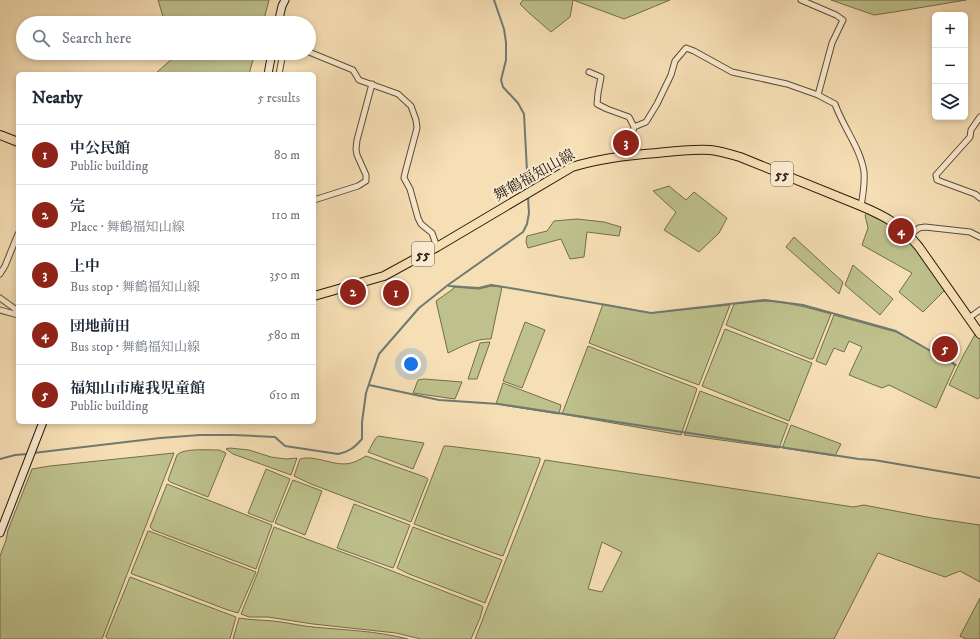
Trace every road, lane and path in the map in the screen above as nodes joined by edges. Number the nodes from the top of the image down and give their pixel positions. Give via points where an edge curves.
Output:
1 (285, 0) edge
2 (801, 0) edge
3 (280, 16) edge
4 (316, 55) edge
5 (271, 60) edge
6 (282, 60) edge
7 (268, 72) edge
8 (280, 72) edge
9 (589, 72) dead end
10 (372, 84) junction
11 (818, 95) junction
12 (980, 117) edge
13 (634, 127) junction
14 (0, 135) edge
15 (16, 141) edge
16 (627, 155) junction
17 (980, 198) edge
18 (316, 199) edge
19 (862, 206) junction
20 (910, 235) junction
21 (980, 236) edge
22 (16, 239) edge
23 (437, 247) junction
24 (0, 274) edge
25 (316, 295) edge
26 (0, 298) edge
27 (0, 310) edge
28 (16, 310) edge
29 (980, 310) edge
30 (16, 314) edge
31 (969, 318) junction
32 (980, 334) edge
33 (42, 424) edge
34 (0, 533) edge

1 - 3 street
2 - 11 street via 842,20 832,43
4 - 10 street via 353,70 359,80
5 - 7 street
6 - 8 street
9 - 13 street via 601,77 597,104 629,117
10 - 18 street via 356,150 366,174 366,181
10 - 23 street via 398,94 411,106 416,128 404,178 410,189 418,218 432,233
11 - 13 street via 783,83 732,72 686,48 676,60 657,104 646,122
11 - 19 street via 835,104 859,155 864,172
12 - 17 street via 971,130 970,137 936,175 937,180
13 - 16 street
14 - 15 main road
16 - 19 main road, 舞鶴福知山線 / 55 via 694,150 724,152
16 - 23 main road, 舞鶴福知山線 / 55 via 572,167
19 - 20 main road, 舞鶴福知山線 / 55 via 892,221
20 - 21 street via 925,227 970,232
20 - 31 main road, 舞鶴福知山線 / 55
22 - 24 street
23 - 25 main road, 舞鶴福知山線 / 55 via 384,276
26 - 28 street
27 - 30 street
29 - 31 street
31 - 32 main road, 舞鶴福知山線 / 55
33 - 34 street

